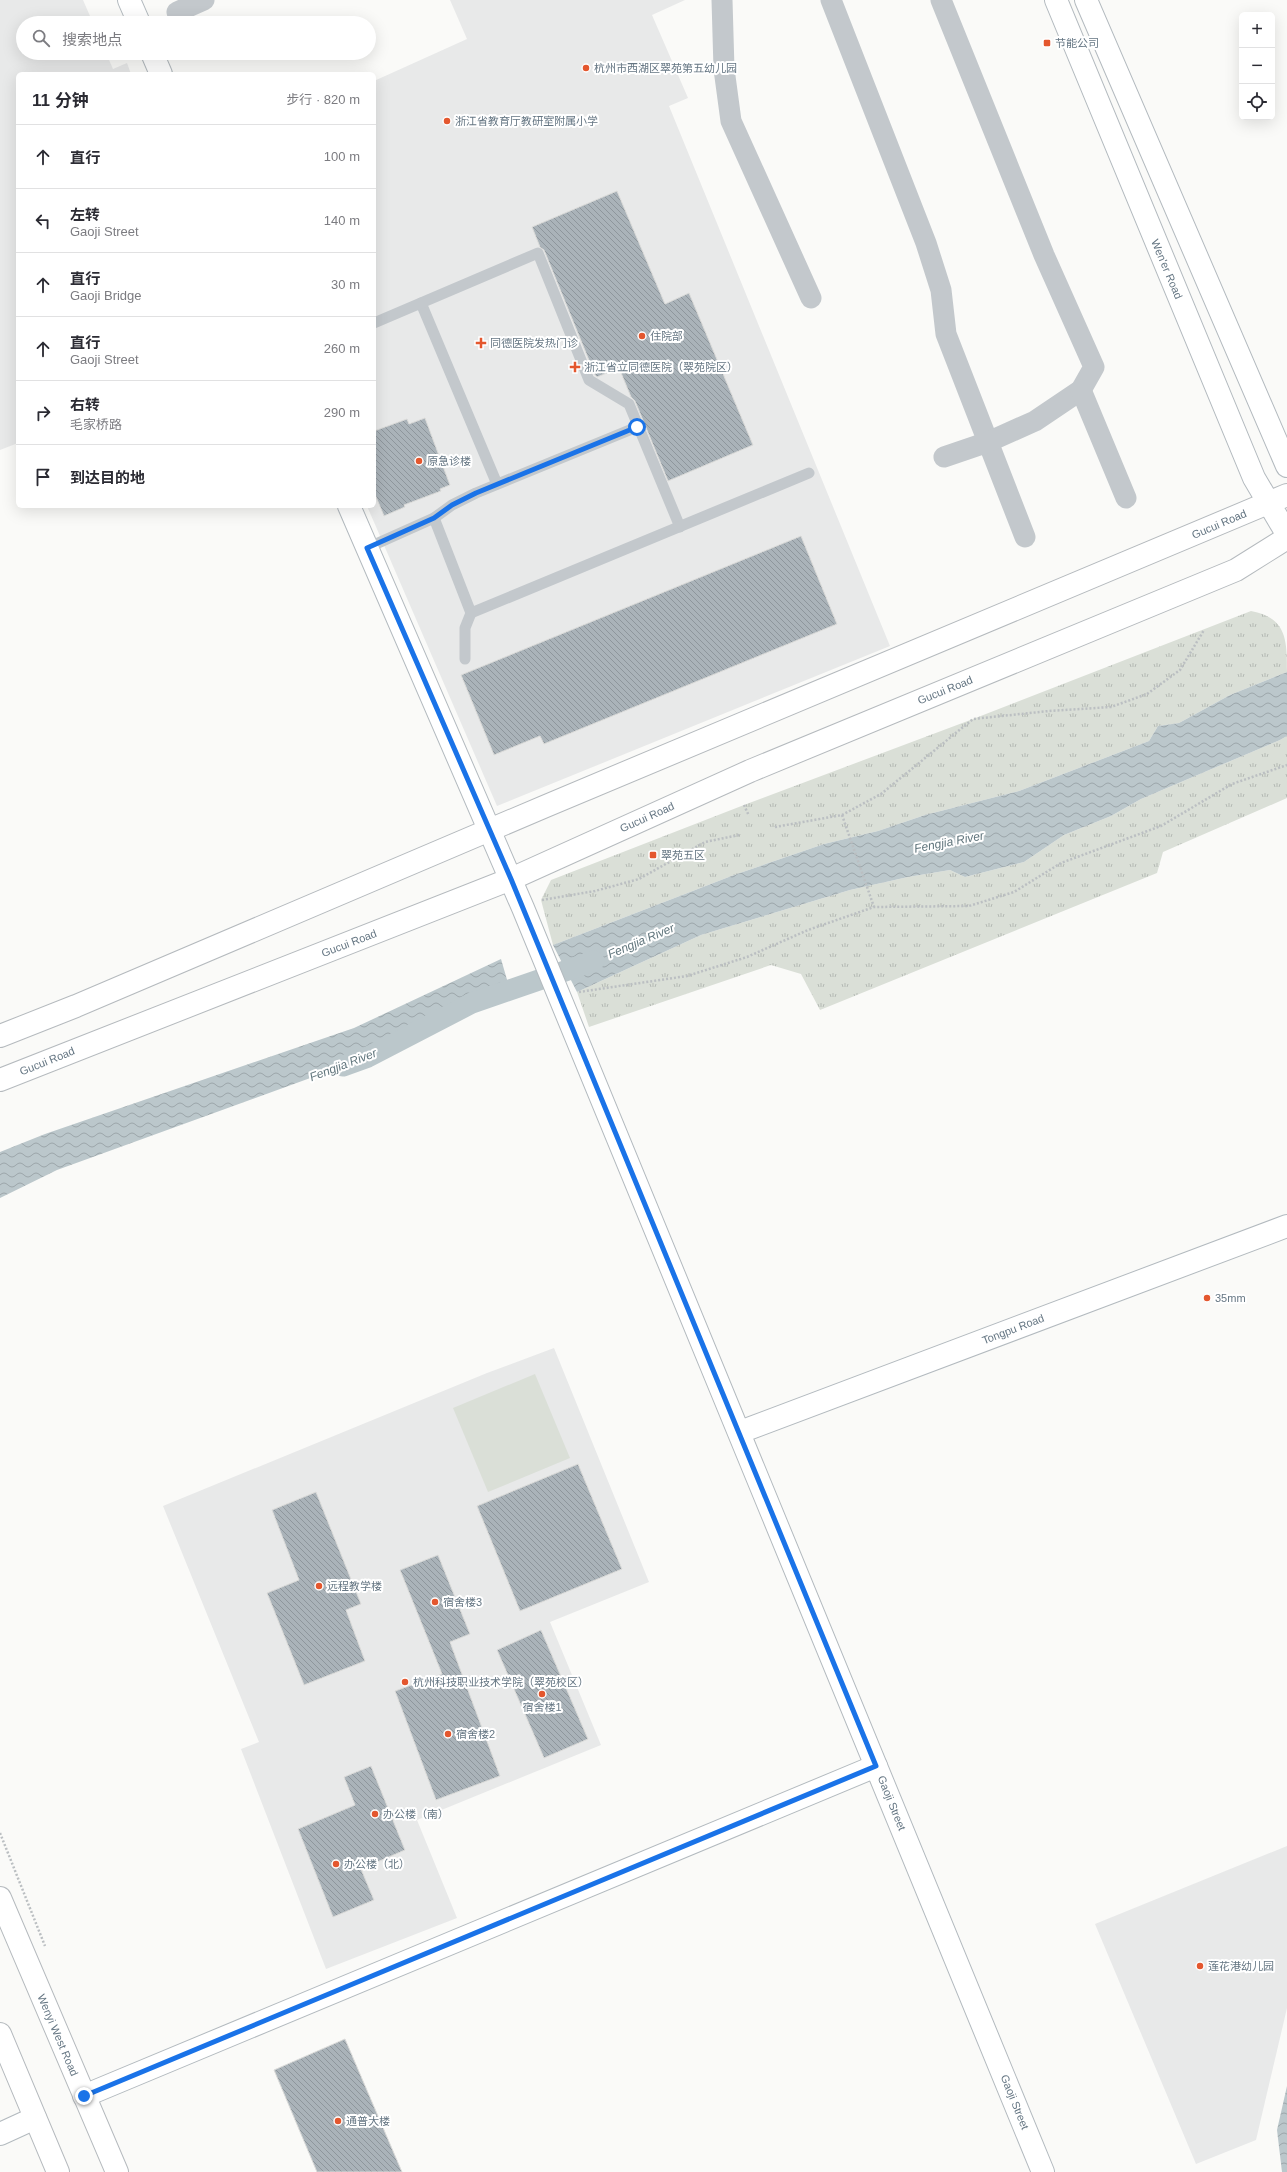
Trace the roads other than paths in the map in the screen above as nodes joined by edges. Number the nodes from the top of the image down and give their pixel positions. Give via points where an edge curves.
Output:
1 (129, 0) edge
2 (204, 0) edge
3 (722, 0) edge
4 (831, 0) edge
5 (941, 0) edge
6 (1056, 0) edge
7 (1086, 0) edge
8 (177, 12) dead end
9 (136, 16) edge
10 (155, 60) edge
11 (160, 72) edge
12 (811, 298) dead end
13 (421, 303) junction
14 (376, 322) edge
15 (1081, 390) junction
16 (637, 427) junction
17 (988, 442) junction
18 (944, 457) dead end
19 (1287, 466) edge
20 (809, 473) dead end
21 (497, 484) junction
22 (1126, 498) dead end
23 (1278, 499) edge
24 (350, 508) edge
25 (434, 518) junction
26 (680, 527) junction
27 (1287, 534) edge
28 (1025, 537) dead end
29 (1287, 538) edge
30 (367, 548) junction
31 (472, 613) junction
32 (465, 659) dead end
33 (490, 831) junction
34 (511, 879) junction
35 (0, 1036) edge
36 (0, 1080) edge
37 (1287, 1226) edge
38 (740, 1432) junction
39 (876, 1766) junction
40 (0, 1898) edge
41 (0, 2034) edge
42 (84, 2096) junction
43 (36, 2118) junction
44 (0, 2134) edge
45 (58, 2172) edge
46 (117, 2172) edge
47 (1043, 2172) edge

1 - 9 main road
2 - 8 street
3 - 12 street via 724,69 731,121
4 - 17 street via 926,243 941,290 946,334
5 - 15 street via 1044,255 1094,367
6 - 23 main road, Wen'er Road via 1254,478
7 - 19 main road
10 - 11 main road
13 - 14 lane
13 - 16 lane via 538,253 589,380 628,404
13 - 21 lane
15 - 17 street via 1036,421
15 - 22 street
16 - 21 lane
16 - 26 lane
17 - 18 street
17 - 28 street
20 - 26 lane
21 - 25 lane via 452,505
23 - 27 main road, Wen'er Road
23 - 33 main road, Gucui Road
24 - 30 main road
25 - 30 lane
25 - 31 lane
26 - 31 lane
29 - 34 main road, Gucui Road via 1236,570 750,771
30 - 33 main road
31 - 32 lane via 465,628
33 - 34 main road
33 - 35 main road, Gucui Road
34 - 36 main road, Gucui Road
34 - 38 main road, Gaoji Street
37 - 38 main road, Tongpu Road
38 - 39 main road, Gaoji Street
39 - 42 main road
39 - 47 main road, Gaoji Street
40 - 42 main road, Wenyi West Road
41 - 43 main road
42 - 46 main road, Wenyi West Road
43 - 44 main road
43 - 45 main road

